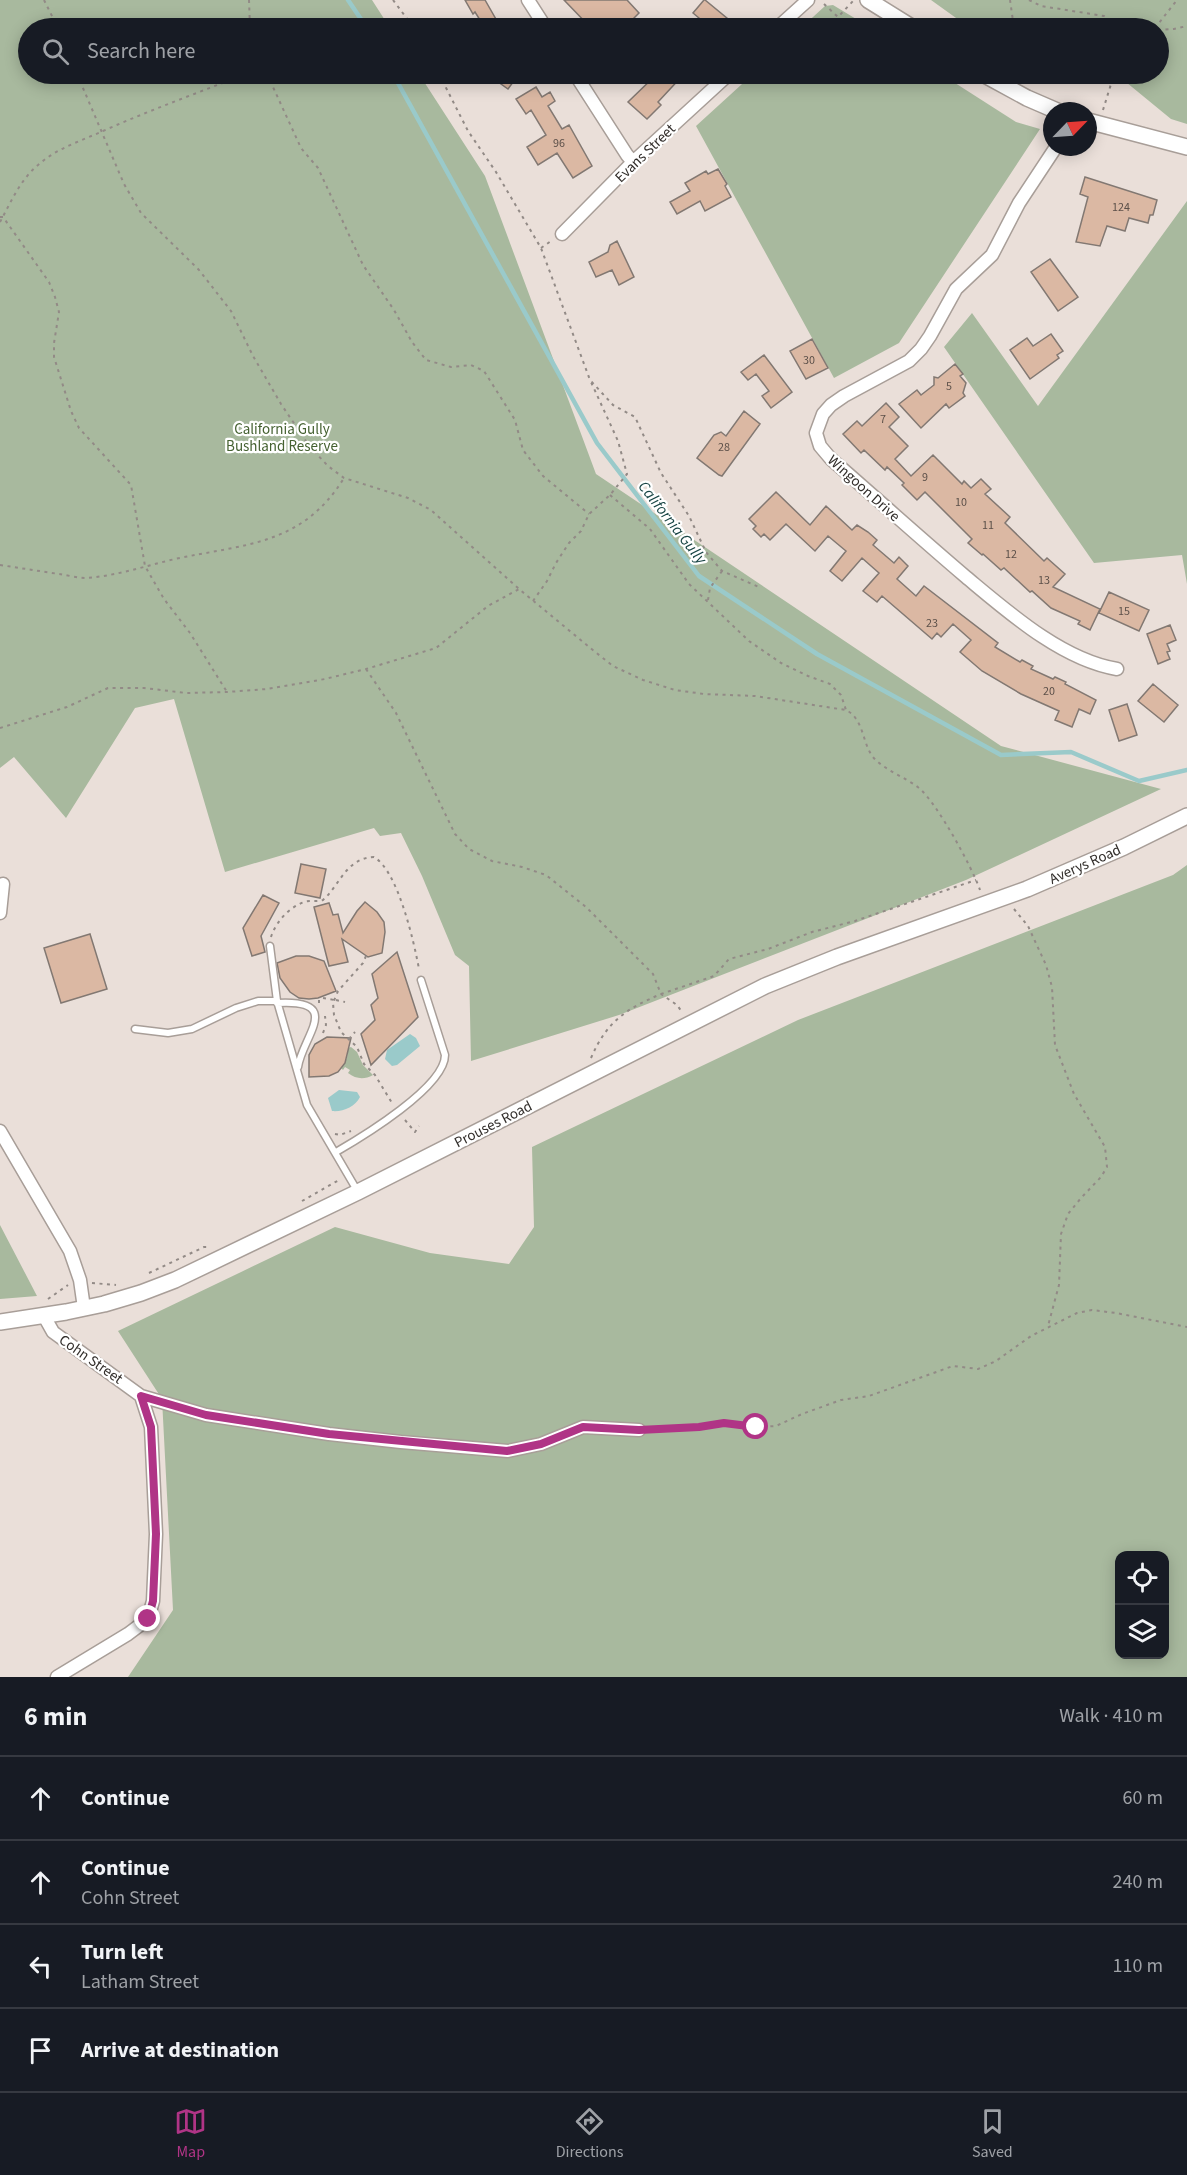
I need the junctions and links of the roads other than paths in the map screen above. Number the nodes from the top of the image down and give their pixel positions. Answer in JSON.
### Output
{"nodes":[{"id":1,"x":528,"y":0,"type":"edge"},
{"id":2,"x":808,"y":0,"type":"edge"},
{"id":3,"x":868,"y":0,"type":"edge"},
{"id":4,"x":540,"y":18,"type":"edge"},
{"id":5,"x":788,"y":18,"type":"edge"},
{"id":6,"x":897,"y":18,"type":"edge"},
{"id":7,"x":581,"y":84,"type":"edge"},
{"id":8,"x":718,"y":84,"type":"edge"},
{"id":9,"x":1001,"y":84,"type":"edge"},
{"id":10,"x":1043,"y":105,"type":"edge"},
{"id":11,"x":1097,"y":124,"type":"edge"},
{"id":12,"x":1187,"y":147,"type":"edge"},
{"id":13,"x":1050,"y":156,"type":"edge"},
{"id":14,"x":633,"y":162,"type":"junction"},
{"id":15,"x":562,"y":234,"type":"dead end"},
{"id":16,"x":1118,"y":669,"type":"dead end"},
{"id":17,"x":1187,"y":816,"type":"edge"},
{"id":18,"x":3,"y":884,"type":"dead end"},
{"id":19,"x":983,"y":906,"type":"joint"},
{"id":20,"x":0,"y":913,"type":"edge"},
{"id":21,"x":270,"y":945,"type":"road end"},
{"id":22,"x":421,"y":980,"type":"road end"},
{"id":23,"x":277,"y":1002,"type":"junction"},
{"id":24,"x":135,"y":1029,"type":"dead end"},
{"id":25,"x":298,"y":1074,"type":"junction"},
{"id":26,"x":0,"y":1131,"type":"edge"},
{"id":27,"x":336,"y":1152,"type":"junction"},
{"id":28,"x":358,"y":1192,"type":"junction"},
{"id":29,"x":43,"y":1308,"type":"junction"},
{"id":30,"x":84,"y":1308,"type":"junction"},
{"id":31,"x":0,"y":1322,"type":"edge"},
{"id":32,"x":141,"y":1396,"type":"junction"},
{"id":33,"x":639,"y":1430,"type":"road end"},
{"id":34,"x":57,"y":1677,"type":"edge"}],
"edges":[{"from":1,"to":4,"type":"street"},
{"from":2,"to":5,"type":"street"},
{"from":3,"to":6,"type":"street"},
{"from":7,"to":14,"type":"street"},
{"from":8,"to":14,"type":"street","name":"Evans Street"},
{"from":9,"to":10,"type":"street"},
{"from":11,"to":12,"type":"street"},
{"from":13,"to":16,"type":"street","name":"Wingoon Drive"},
{"from":14,"to":15,"type":"street","name":"Evans Street"},
{"from":17,"to":19,"type":"street","name":"Averys Road"},
{"from":18,"to":20,"type":"street"},
{"from":19,"to":28,"type":"street","name":"Prouses Road"},
{"from":21,"to":23,"type":"lane"},
{"from":22,"to":27,"type":"lane"},
{"from":23,"to":24,"type":"lane"},
{"from":23,"to":25,"type":"lane"},
{"from":23,"to":25,"type":"lane"},
{"from":25,"to":27,"type":"lane"},
{"from":26,"to":30,"type":"street"},
{"from":27,"to":28,"type":"lane"},
{"from":28,"to":30,"type":"street","name":"Prouses Road"},
{"from":29,"to":30,"type":"street","name":"Prouses Road"},
{"from":29,"to":31,"type":"street","name":"Prouses Road"},
{"from":29,"to":32,"type":"street","name":"Cohn Street"},
{"from":32,"to":33,"type":"street","name":"Cohn Street"},
{"from":32,"to":34,"type":"street"}]}
